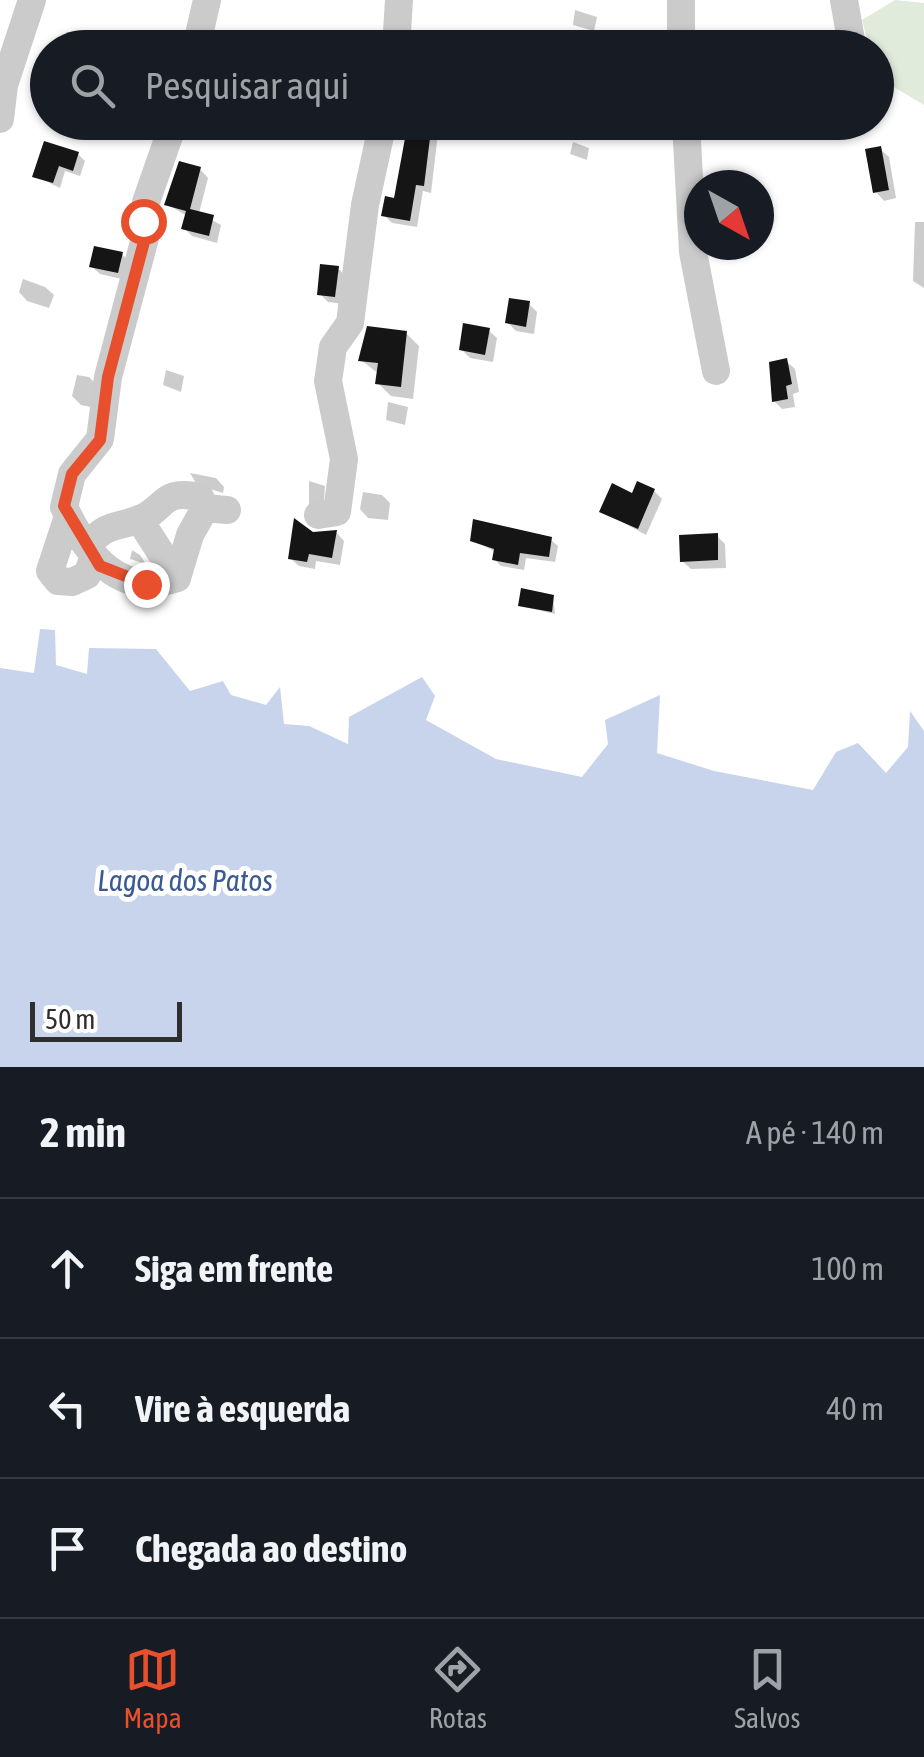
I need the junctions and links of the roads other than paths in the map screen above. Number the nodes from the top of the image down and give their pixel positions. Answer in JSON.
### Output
{"nodes":[{"id":1,"x":32,"y":0,"type":"edge"},
{"id":2,"x":207,"y":0,"type":"edge"},
{"id":3,"x":399,"y":0,"type":"edge"},
{"id":4,"x":681,"y":0,"type":"edge"},
{"id":5,"x":844,"y":0,"type":"edge"},
{"id":6,"x":200,"y":30,"type":"edge"},
{"id":7,"x":397,"y":30,"type":"edge"},
{"id":8,"x":681,"y":30,"type":"edge"},
{"id":9,"x":849,"y":30,"type":"edge"},
{"id":10,"x":0,"y":119,"type":"edge"},
{"id":11,"x":168,"y":140,"type":"edge"},
{"id":12,"x":379,"y":140,"type":"edge"},
{"id":13,"x":687,"y":140,"type":"edge"},
{"id":14,"x":716,"y":370,"type":"dead end"},
{"id":15,"x":318,"y":515,"type":"dead end"},
{"id":16,"x":68,"y":516,"type":"junction"},
{"id":17,"x":139,"y":519,"type":"junction"},
{"id":18,"x":91,"y":552,"type":"junction"},
{"id":19,"x":178,"y":578,"type":"junction"}],
"edges":[{"from":1,"to":10,"type":"lane"},
{"from":2,"to":6,"type":"lane"},
{"from":3,"to":7,"type":"lane"},
{"from":4,"to":8,"type":"lane"},
{"from":5,"to":9,"type":"lane"},
{"from":11,"to":16,"type":"lane"},
{"from":12,"to":15,"type":"lane"},
{"from":13,"to":14,"type":"lane"},
{"from":16,"to":18,"type":"lane"},
{"from":16,"to":18,"type":"lane"},
{"from":17,"to":18,"type":"lane"},
{"from":17,"to":19,"type":"lane"},
{"from":17,"to":19,"type":"lane"},
{"from":18,"to":19,"type":"lane"}]}
